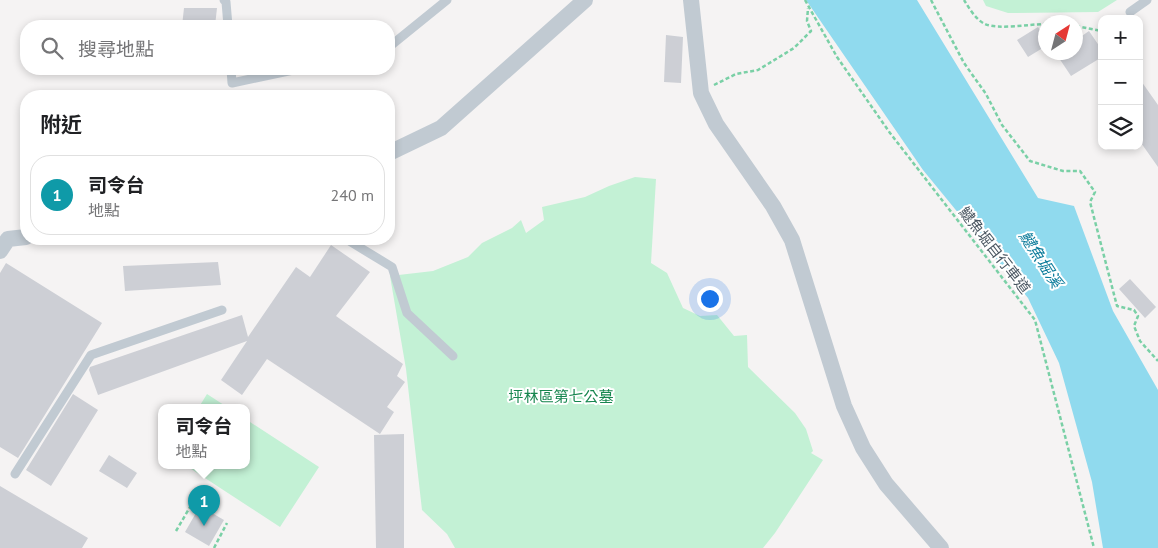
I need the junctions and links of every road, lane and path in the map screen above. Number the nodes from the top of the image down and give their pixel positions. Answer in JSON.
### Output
{"nodes":[{"id":1,"x":224,"y":0,"type":"edge"},
{"id":2,"x":447,"y":0,"type":"edge"},
{"id":3,"x":585,"y":0,"type":"edge"},
{"id":4,"x":691,"y":0,"type":"edge"},
{"id":5,"x":805,"y":0,"type":"edge"},
{"id":6,"x":931,"y":0,"type":"edge"},
{"id":7,"x":964,"y":0,"type":"edge"},
{"id":8,"x":1147,"y":0,"type":"edge"},
{"id":9,"x":808,"y":7,"type":"junction"},
{"id":10,"x":1130,"y":12,"type":"dead end"},
{"id":11,"x":228,"y":20,"type":"edge"},
{"id":12,"x":1038,"y":24,"type":"edge"},
{"id":13,"x":1083,"y":27,"type":"edge"},
{"id":14,"x":1098,"y":30,"type":"edge"},
{"id":15,"x":395,"y":43,"type":"edge"},
{"id":16,"x":231,"y":75,"type":"edge"},
{"id":17,"x":270,"y":75,"type":"edge"},
{"id":18,"x":701,"y":93,"type":"junction"},
{"id":19,"x":395,"y":150,"type":"edge"},
{"id":20,"x":20,"y":239,"type":"edge"},
{"id":21,"x":3,"y":243,"type":"edge"},
{"id":22,"x":356,"y":245,"type":"edge"},
{"id":23,"x":222,"y":310,"type":"dead end"},
{"id":24,"x":453,"y":356,"type":"dead end"},
{"id":25,"x":1158,"y":361,"type":"edge"},
{"id":26,"x":15,"y":474,"type":"dead end"},
{"id":27,"x":193,"y":502,"type":"dead end"},
{"id":28,"x":227,"y":524,"type":"dead end"},
{"id":29,"x":176,"y":531,"type":"dead end"},
{"id":30,"x":214,"y":548,"type":"edge"},
{"id":31,"x":941,"y":548,"type":"edge"},
{"id":32,"x":1094,"y":548,"type":"edge"}],
"edges":[{"from":1,"to":11,"type":"lane"},
{"from":2,"to":15,"type":"lane"},
{"from":3,"to":19,"type":"street"},
{"from":4,"to":18,"type":"street"},
{"from":5,"to":9,"type":"path","name":"𩻸魚堀自行車道"},
{"from":6,"to":25,"type":"path"},
{"from":7,"to":12,"type":"path"},
{"from":8,"to":10,"type":"lane"},
{"from":9,"to":18,"type":"path"},
{"from":9,"to":32,"type":"path","name":"𩻸魚堀自行車道"},
{"from":13,"to":14,"type":"path"},
{"from":16,"to":17,"type":"lane"},
{"from":18,"to":31,"type":"street"},
{"from":20,"to":21,"type":"street"},
{"from":22,"to":24,"type":"lane"},
{"from":23,"to":26,"type":"lane"},
{"from":27,"to":29,"type":"path"},
{"from":28,"to":30,"type":"path"}]}
